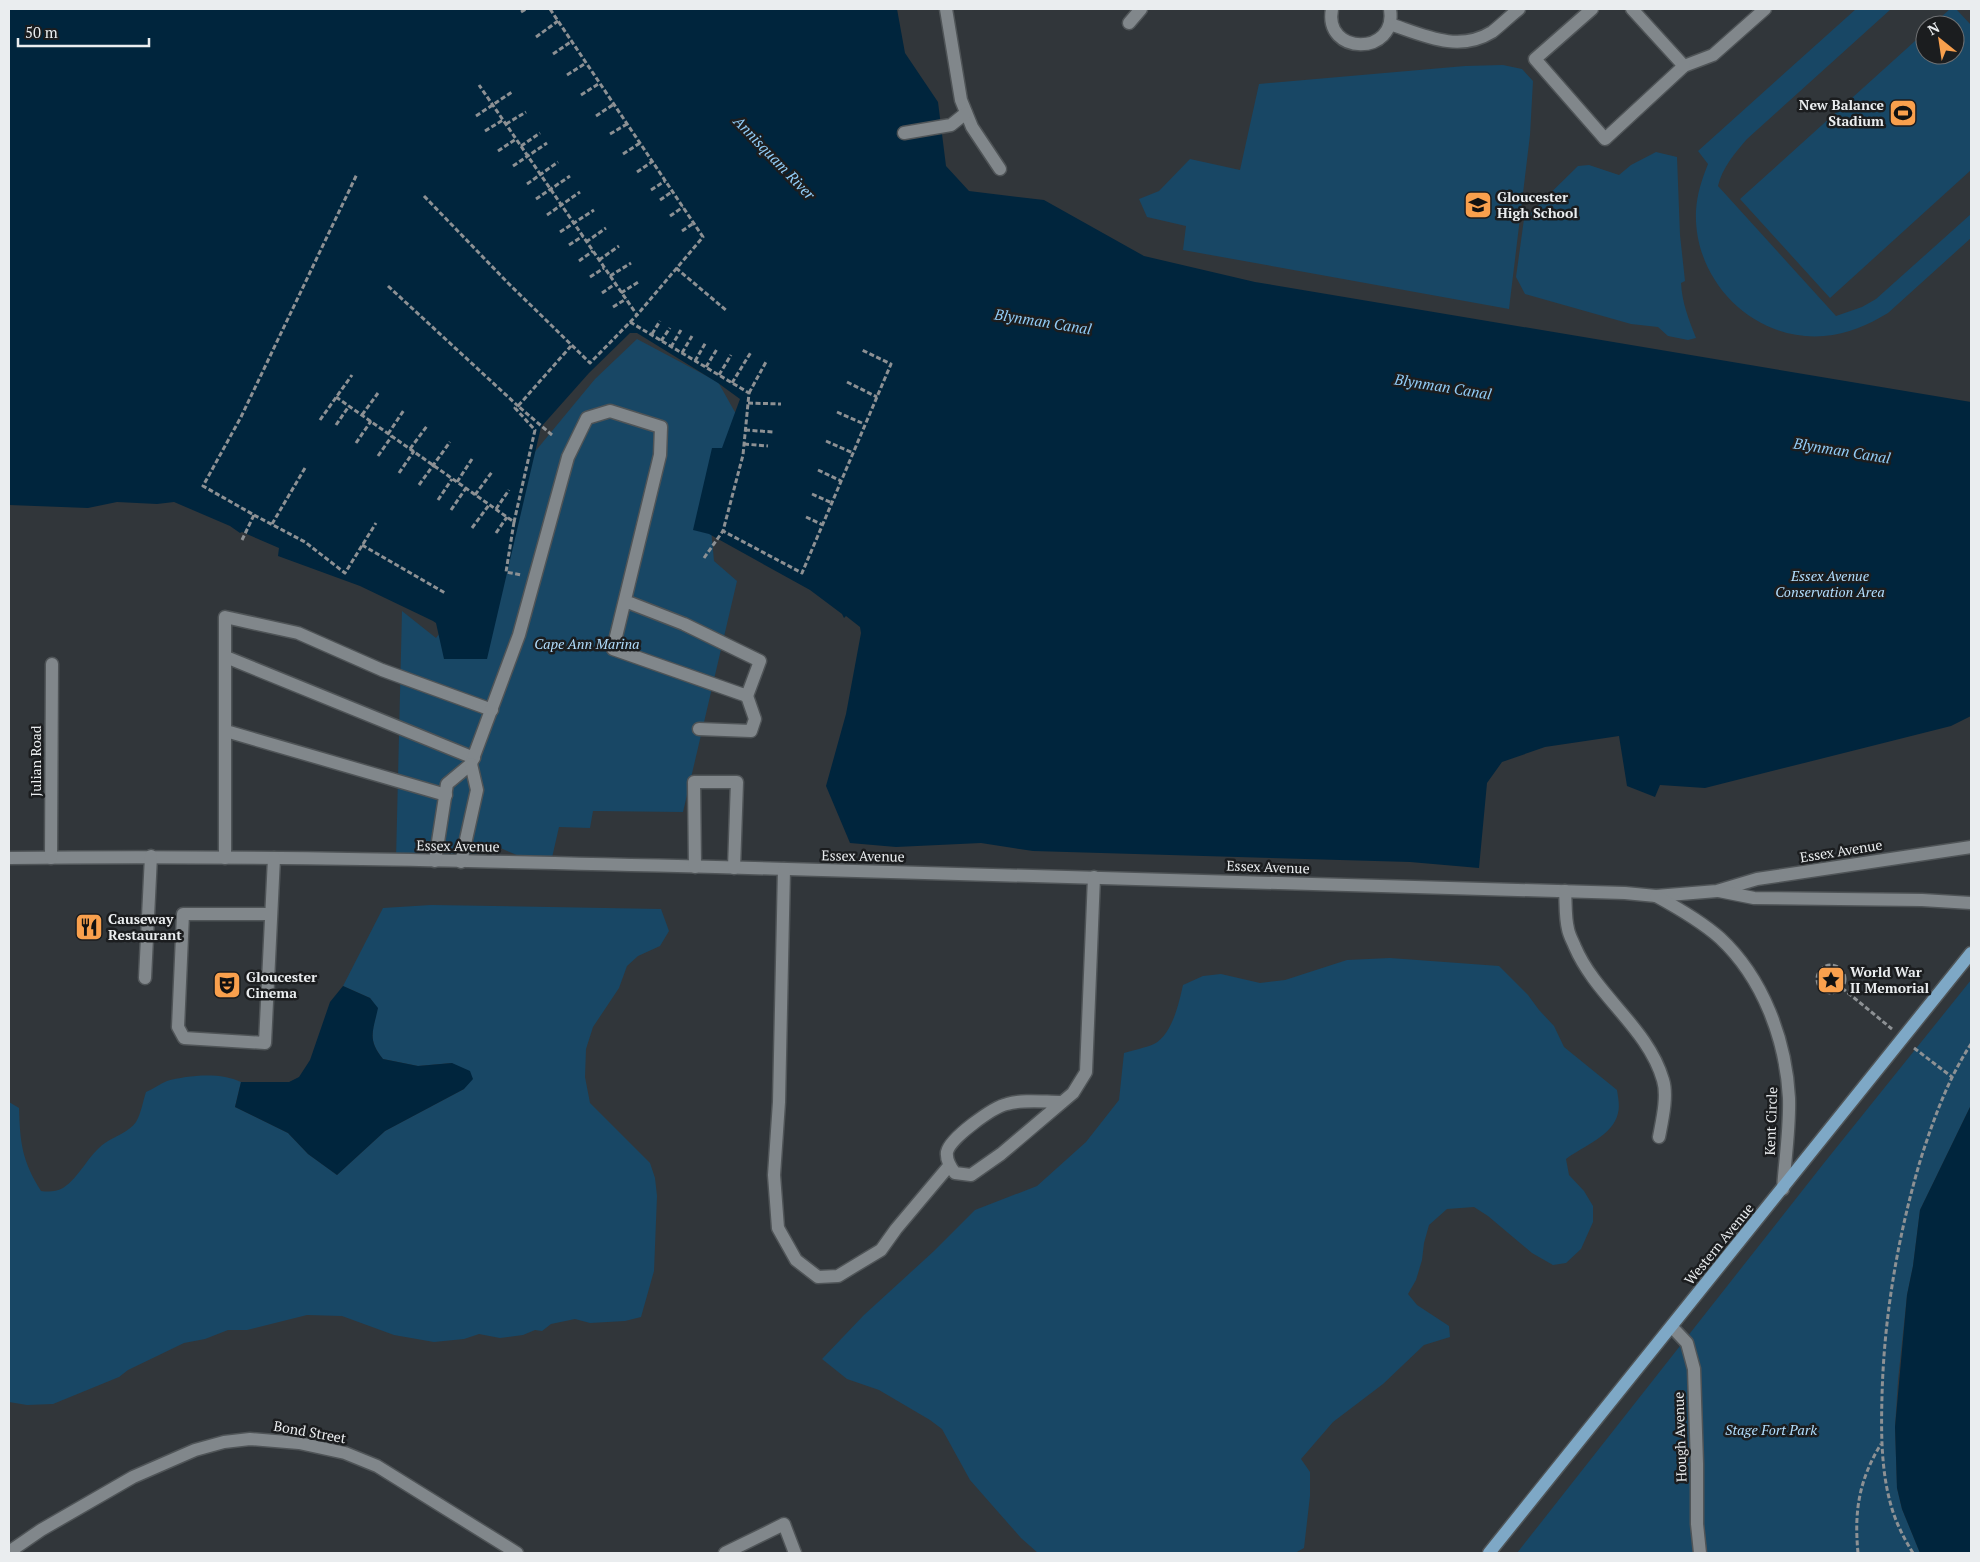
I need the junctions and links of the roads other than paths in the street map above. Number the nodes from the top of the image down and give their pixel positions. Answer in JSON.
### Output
{"nodes":[{"id":1,"x":946,"y":9,"type":"edge"},
{"id":2,"x":1140,"y":9,"type":"edge"},
{"id":3,"x":1332,"y":9,"type":"edge"},
{"id":4,"x":1390,"y":9,"type":"edge"},
{"id":5,"x":1519,"y":9,"type":"edge"},
{"id":6,"x":1592,"y":9,"type":"edge"},
{"id":7,"x":1632,"y":9,"type":"edge"},
{"id":8,"x":1765,"y":9,"type":"edge"},
{"id":9,"x":1129,"y":23,"type":"dead end"},
{"id":10,"x":1390,"y":24,"type":"junction"},
{"id":11,"x":1684,"y":66,"type":"junction"},
{"id":12,"x":966,"y":113,"type":"junction"},
{"id":13,"x":904,"y":134,"type":"dead end"},
{"id":14,"x":1000,"y":169,"type":"dead end"},
{"id":15,"x":625,"y":601,"type":"junction"},
{"id":16,"x":226,"y":657,"type":"junction"},
{"id":17,"x":52,"y":664,"type":"dead end"},
{"id":18,"x":747,"y":696,"type":"junction"},
{"id":19,"x":492,"y":710,"type":"junction"},
{"id":20,"x":699,"y":729,"type":"dead end"},
{"id":21,"x":226,"y":731,"type":"junction"},
{"id":22,"x":472,"y":761,"type":"junction"},
{"id":23,"x":446,"y":795,"type":"junction"},
{"id":24,"x":1971,"y":847,"type":"edge"},
{"id":25,"x":151,"y":856,"type":"junction"},
{"id":26,"x":9,"y":858,"type":"edge"},
{"id":27,"x":51,"y":858,"type":"junction"},
{"id":28,"x":225,"y":858,"type":"junction"},
{"id":29,"x":274,"y":858,"type":"junction"},
{"id":30,"x":435,"y":861,"type":"junction"},
{"id":31,"x":461,"y":862,"type":"junction"},
{"id":32,"x":695,"y":866,"type":"junction"},
{"id":33,"x":734,"y":868,"type":"junction"},
{"id":34,"x":784,"y":869,"type":"junction"},
{"id":35,"x":1094,"y":877,"type":"junction"},
{"id":36,"x":1717,"y":890,"type":"junction"},
{"id":37,"x":1565,"y":891,"type":"junction"},
{"id":38,"x":1656,"y":896,"type":"junction"},
{"id":39,"x":1971,"y":903,"type":"edge"},
{"id":40,"x":271,"y":914,"type":"junction"},
{"id":41,"x":1971,"y":953,"type":"edge"},
{"id":42,"x":145,"y":978,"type":"dead end"},
{"id":43,"x":1062,"y":1102,"type":"junction"},
{"id":44,"x":1659,"y":1137,"type":"dead end"},
{"id":45,"x":949,"y":1166,"type":"junction"},
{"id":46,"x":1783,"y":1189,"type":"junction"},
{"id":47,"x":1672,"y":1327,"type":"junction"},
{"id":48,"x":9,"y":1552,"type":"edge"},
{"id":49,"x":517,"y":1553,"type":"edge"},
{"id":50,"x":725,"y":1553,"type":"edge"},
{"id":51,"x":795,"y":1553,"type":"edge"},
{"id":52,"x":1489,"y":1553,"type":"edge"},
{"id":53,"x":1700,"y":1553,"type":"edge"}],
"edges":[{"from":1,"to":12,"type":"street"},
{"from":2,"to":9,"type":"street"},
{"from":3,"to":10,"type":"street"},
{"from":4,"to":10,"type":"street"},
{"from":5,"to":10,"type":"street"},
{"from":6,"to":11,"type":"street"},
{"from":7,"to":11,"type":"street"},
{"from":8,"to":11,"type":"street"},
{"from":12,"to":13,"type":"street"},
{"from":12,"to":14,"type":"street"},
{"from":15,"to":18,"type":"street"},
{"from":15,"to":18,"type":"street"},
{"from":15,"to":19,"type":"street"},
{"from":16,"to":19,"type":"street"},
{"from":16,"to":21,"type":"street"},
{"from":16,"to":22,"type":"street"},
{"from":17,"to":27,"type":"street","name":"Julian Road"},
{"from":18,"to":20,"type":"street"},
{"from":19,"to":22,"type":"street"},
{"from":21,"to":23,"type":"street"},
{"from":21,"to":28,"type":"street"},
{"from":22,"to":23,"type":"street"},
{"from":22,"to":31,"type":"street"},
{"from":23,"to":30,"type":"street"},
{"from":24,"to":36,"type":"street","name":"Essex Avenue"},
{"from":25,"to":27,"type":"street","name":"Essex Avenue"},
{"from":25,"to":28,"type":"street","name":"Essex Avenue"},
{"from":25,"to":42,"type":"street"},
{"from":26,"to":27,"type":"street","name":"Essex Avenue"},
{"from":28,"to":29,"type":"street","name":"Essex Avenue"},
{"from":29,"to":30,"type":"street","name":"Essex Avenue"},
{"from":29,"to":40,"type":"street"},
{"from":30,"to":31,"type":"street","name":"Essex Avenue"},
{"from":31,"to":32,"type":"street","name":"Essex Avenue"},
{"from":32,"to":33,"type":"street","name":"Essex Avenue"},
{"from":32,"to":33,"type":"street"},
{"from":33,"to":34,"type":"street","name":"Essex Avenue"},
{"from":34,"to":35,"type":"street","name":"Essex Avenue"},
{"from":34,"to":45,"type":"street"},
{"from":35,"to":37,"type":"street","name":"Essex Avenue"},
{"from":35,"to":43,"type":"street"},
{"from":36,"to":38,"type":"street","name":"Essex Avenue"},
{"from":36,"to":39,"type":"street","name":"Essex Avenue"},
{"from":37,"to":38,"type":"street","name":"Essex Avenue"},
{"from":37,"to":44,"type":"street"},
{"from":38,"to":46,"type":"street","name":"Kent Circle"},
{"from":40,"to":40,"type":"street"},
{"from":41,"to":46,"type":"main road","name":"Western Avenue"},
{"from":43,"to":45,"type":"street"},
{"from":43,"to":45,"type":"street"},
{"from":46,"to":47,"type":"main road","name":"Western Avenue"},
{"from":47,"to":52,"type":"main road","name":"Western Avenue"},
{"from":47,"to":53,"type":"street","name":"Hough Avenue"},
{"from":48,"to":49,"type":"street","name":"Bond Street"},
{"from":50,"to":51,"type":"street"}]}
